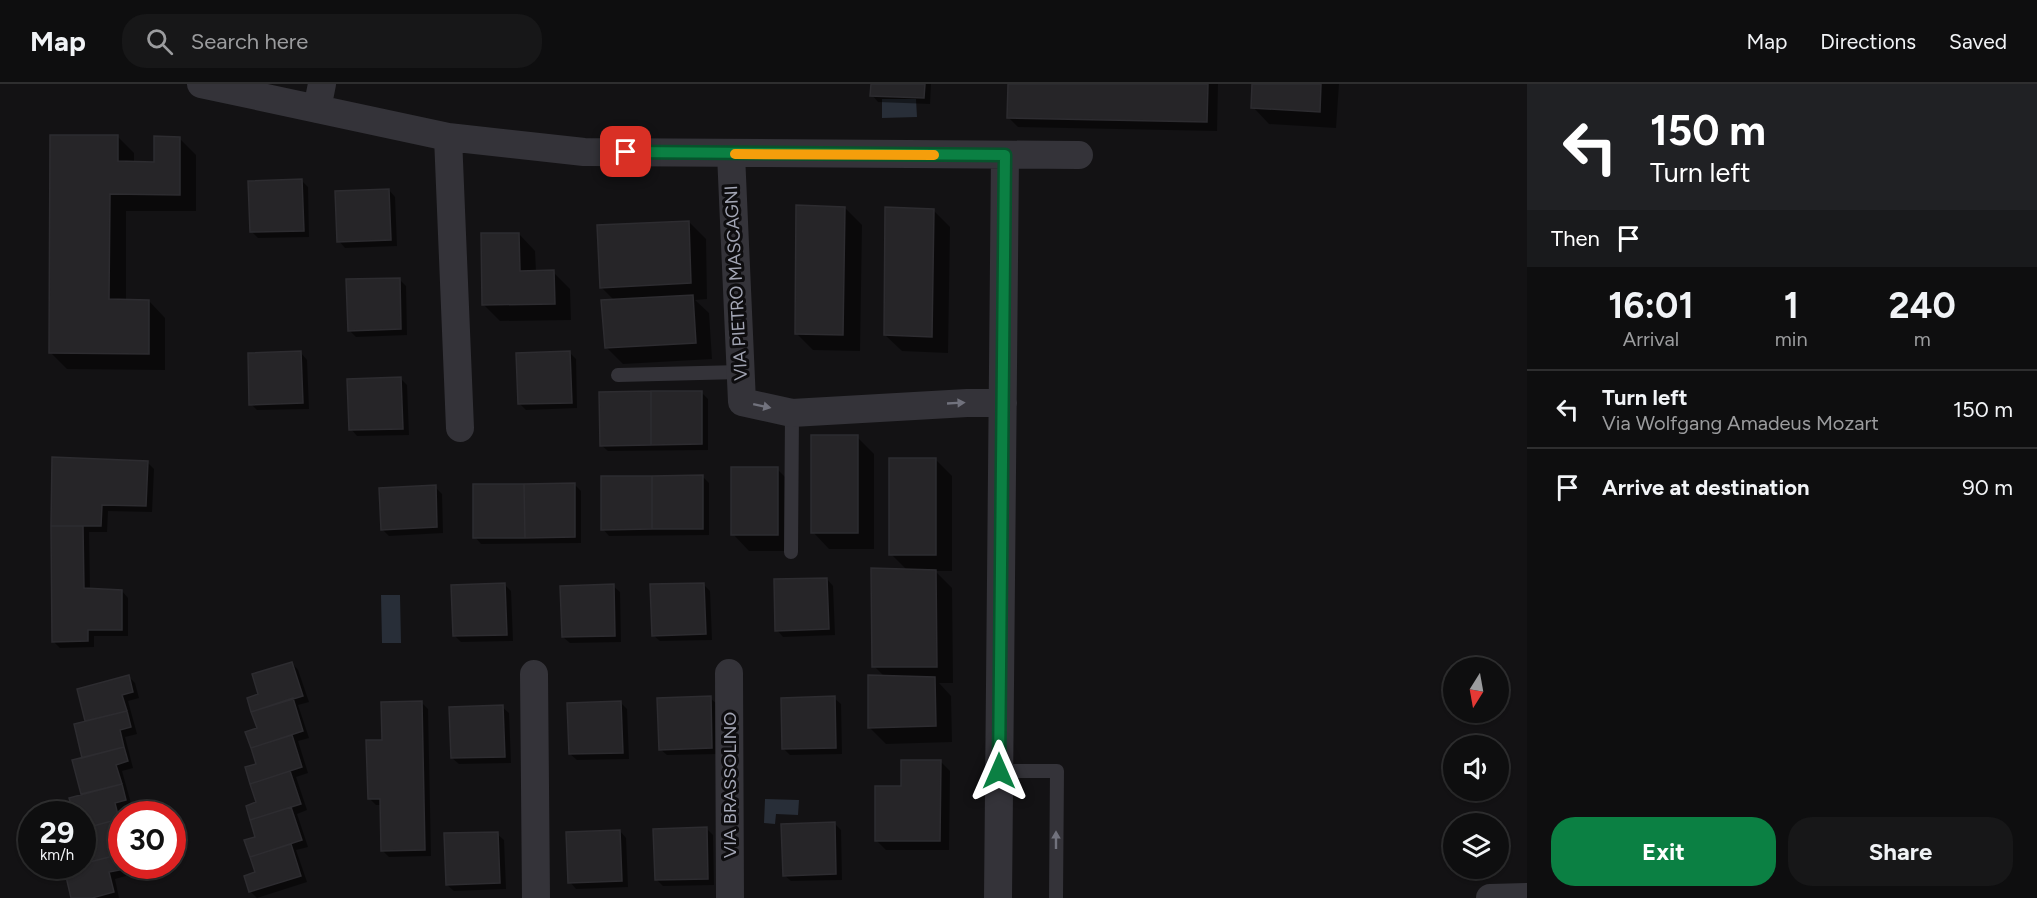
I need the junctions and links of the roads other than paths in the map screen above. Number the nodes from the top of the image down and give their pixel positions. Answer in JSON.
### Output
{"nodes":[{"id":1,"x":201,"y":84,"type":"edge"},
{"id":2,"x":320,"y":97,"type":"edge"},
{"id":3,"x":448,"y":137,"type":"junction"},
{"id":4,"x":731,"y":154,"type":"junction"},
{"id":5,"x":1005,"y":155,"type":"junction"},
{"id":6,"x":1079,"y":155,"type":"dead end"},
{"id":7,"x":741,"y":372,"type":"junction"},
{"id":8,"x":618,"y":375,"type":"dead end"},
{"id":9,"x":1003,"y":403,"type":"junction"},
{"id":10,"x":792,"y":412,"type":"junction"},
{"id":11,"x":460,"y":428,"type":"dead end"},
{"id":12,"x":791,"y":552,"type":"dead end"},
{"id":13,"x":729,"y":673,"type":"dead end"},
{"id":14,"x":534,"y":674,"type":"dead end"},
{"id":15,"x":999,"y":771,"type":"junction"},
{"id":16,"x":1527,"y":897,"type":"edge"},
{"id":17,"x":536,"y":898,"type":"edge"},
{"id":18,"x":730,"y":898,"type":"edge"},
{"id":19,"x":998,"y":898,"type":"edge"},
{"id":20,"x":1056,"y":898,"type":"edge"},
{"id":21,"x":1490,"y":898,"type":"edge"}],
"edges":[{"from":1,"to":2,"type":"street"},
{"from":2,"to":3,"type":"street"},
{"from":3,"to":4,"type":"street"},
{"from":3,"to":11,"type":"street"},
{"from":4,"to":5,"type":"street"},
{"from":4,"to":7,"type":"street","name":"VIA PIETRO MASCAGNI"},
{"from":5,"to":6,"type":"street"},
{"from":5,"to":9,"type":"street"},
{"from":7,"to":8,"type":"lane"},
{"from":7,"to":10,"type":"street","name":"VIA PIETRO MASCAGNI","one_way":true},
{"from":10,"to":9,"type":"street","name":"VIA PIETRO MASCAGNI","one_way":true},
{"from":9,"to":15,"type":"street"},
{"from":10,"to":12,"type":"lane"},
{"from":13,"to":18,"type":"street","name":"VIA BRASSOLINO"},
{"from":14,"to":17,"type":"street"},
{"from":15,"to":19,"type":"street"},
{"from":20,"to":15,"type":"lane","one_way":true},
{"from":16,"to":21,"type":"street"}]}
